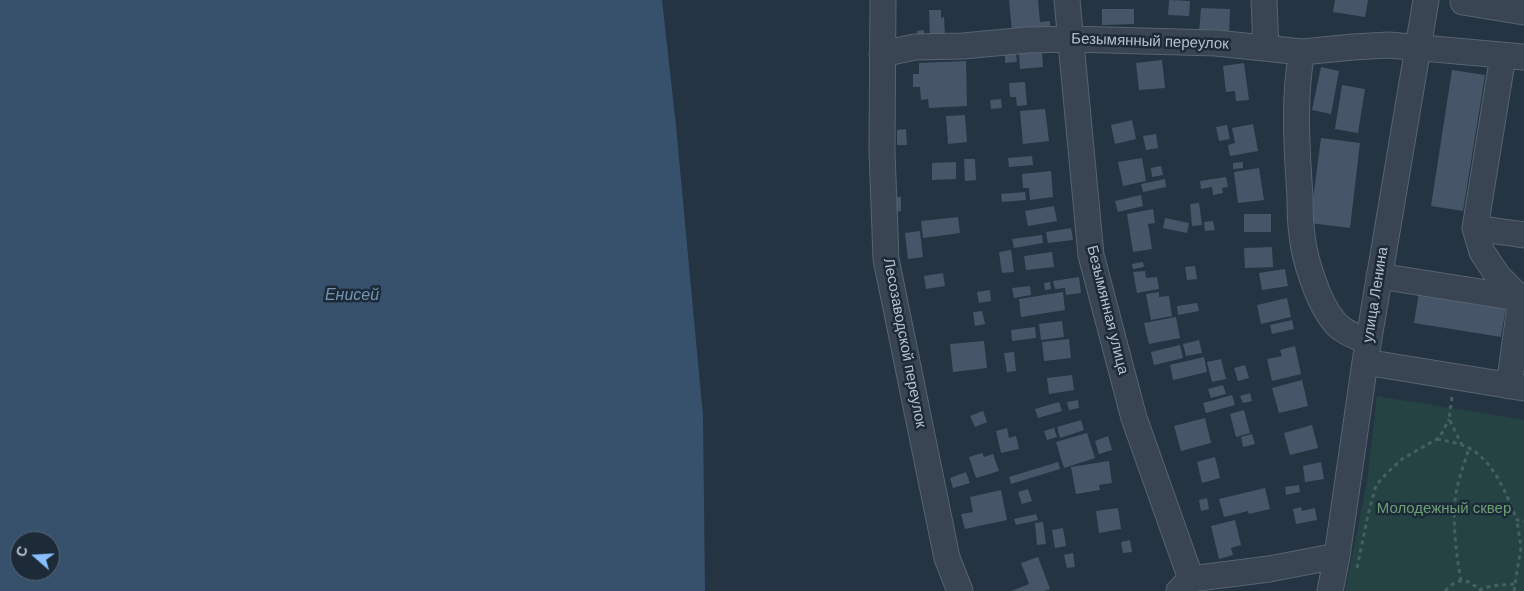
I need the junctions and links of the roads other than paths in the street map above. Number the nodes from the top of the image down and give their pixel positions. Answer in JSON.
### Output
{"nodes":[{"id":1,"x":883,"y":0,"type":"edge"},
{"id":2,"x":1067,"y":0,"type":"edge"},
{"id":3,"x":1264,"y":0,"type":"edge"},
{"id":4,"x":1426,"y":0,"type":"edge"},
{"id":5,"x":1463,"y":2,"type":"dead end"},
{"id":6,"x":1524,"y":12,"type":"edge"},
{"id":7,"x":1071,"y":39,"type":"junction"},
{"id":8,"x":1266,"y":48,"type":"junction"},
{"id":9,"x":1418,"y":48,"type":"junction"},
{"id":10,"x":1302,"y":52,"type":"junction"},
{"id":11,"x":882,"y":54,"type":"junction"},
{"id":12,"x":1513,"y":56,"type":"edge"},
{"id":13,"x":1475,"y":228,"type":"junction"},
{"id":14,"x":1524,"y":235,"type":"edge"},
{"id":15,"x":1379,"y":276,"type":"junction"},
{"id":16,"x":1522,"y":299,"type":"edge"},
{"id":17,"x":1366,"y":352,"type":"junction"},
{"id":18,"x":1516,"y":387,"type":"edge"},
{"id":19,"x":1337,"y":556,"type":"junction"},
{"id":20,"x":1185,"y":585,"type":"edge"},
{"id":21,"x":960,"y":591,"type":"edge"},
{"id":22,"x":1330,"y":591,"type":"edge"}],
"edges":[{"from":1,"to":11,"type":"street","name":"Лесозаводской переулок"},
{"from":2,"to":7,"type":"street","name":"Безымянная улица"},
{"from":3,"to":8,"type":"street"},
{"from":4,"to":9,"type":"street","name":"улица Ленина"},
{"from":5,"to":6,"type":"street"},
{"from":7,"to":8,"type":"street","name":"Безымянный переулок"},
{"from":7,"to":11,"type":"street","name":"Безымянный переулок"},
{"from":7,"to":20,"type":"street","name":"Безымянная улица"},
{"from":8,"to":10,"type":"street","name":"Безымянный переулок"},
{"from":9,"to":10,"type":"street","name":"Безымянный переулок"},
{"from":9,"to":12,"type":"street","name":"Безымянный переулок"},
{"from":9,"to":15,"type":"street","name":"улица Ленина"},
{"from":10,"to":17,"type":"street"},
{"from":11,"to":21,"type":"street","name":"Лесозаводской переулок"},
{"from":12,"to":13,"type":"street"},
{"from":13,"to":14,"type":"street"},
{"from":13,"to":16,"type":"street"},
{"from":15,"to":16,"type":"street"},
{"from":15,"to":17,"type":"street","name":"улица Ленина"},
{"from":16,"to":18,"type":"street"},
{"from":17,"to":18,"type":"street"},
{"from":17,"to":19,"type":"street","name":"улица Ленина"},
{"from":19,"to":20,"type":"street"},
{"from":19,"to":22,"type":"street","name":"улица Ленина"}]}
